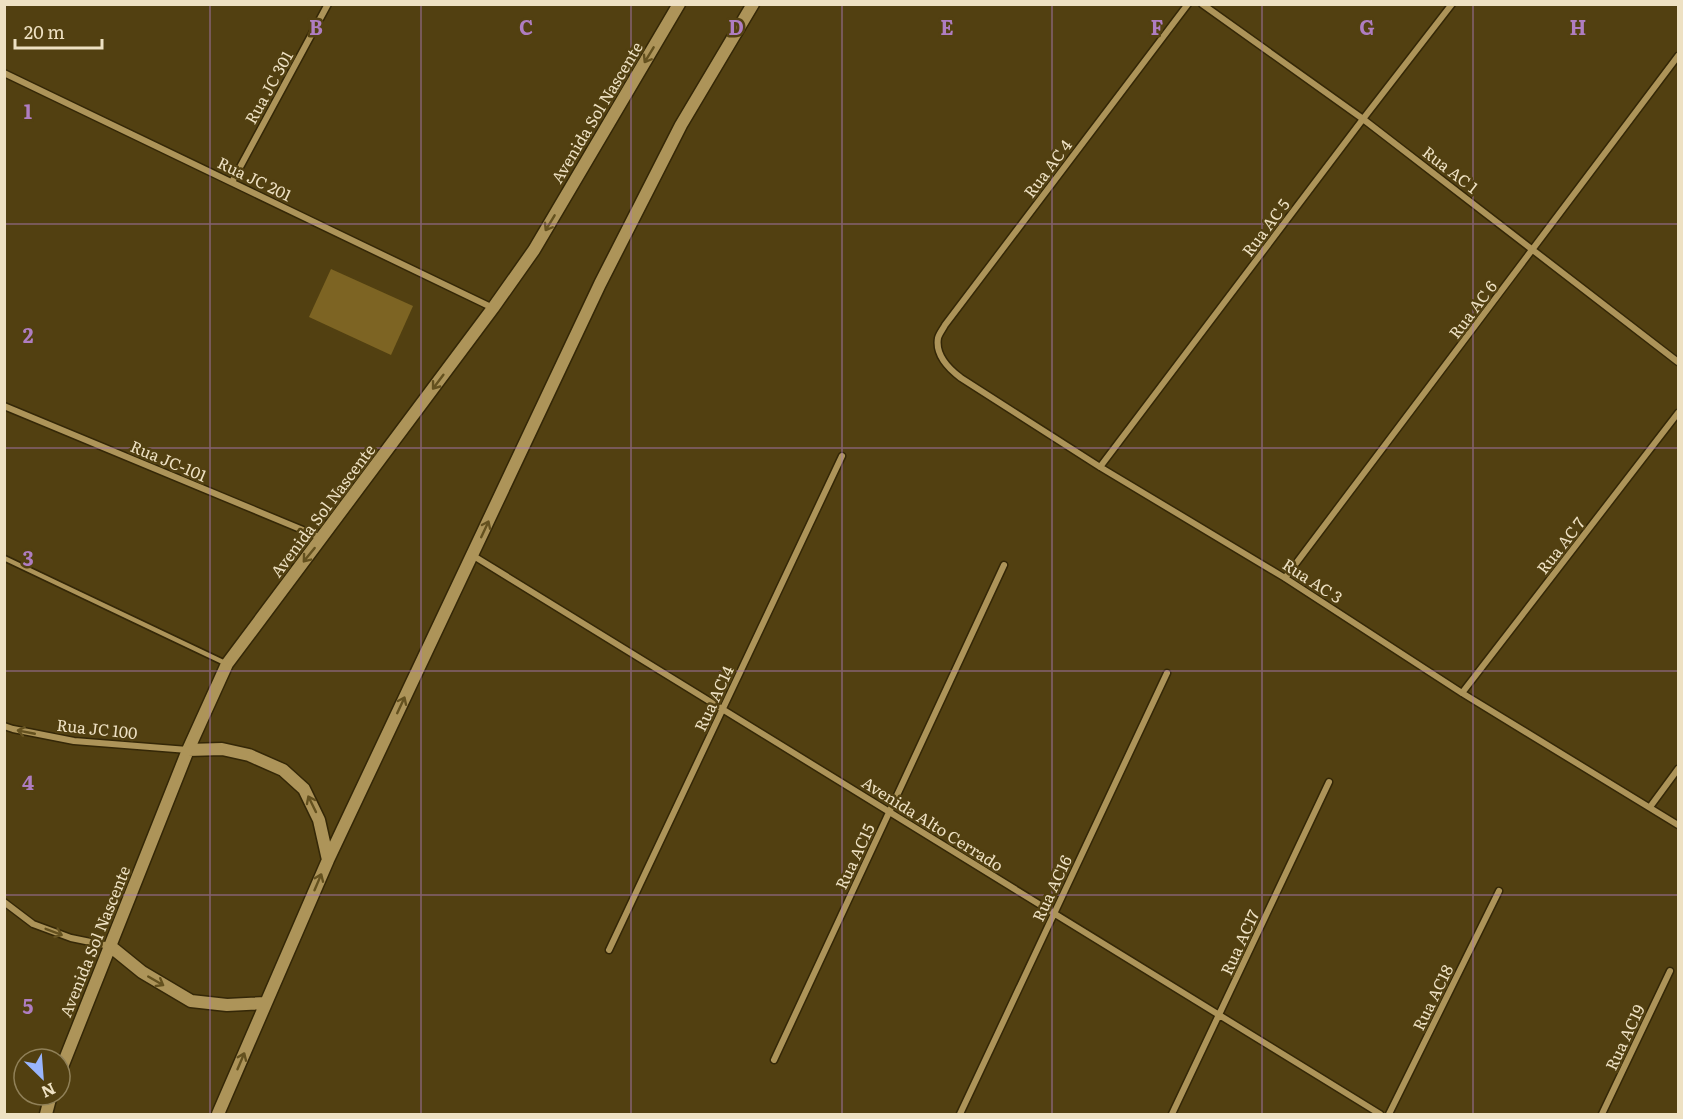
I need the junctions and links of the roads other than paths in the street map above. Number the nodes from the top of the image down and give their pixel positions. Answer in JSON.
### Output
{"nodes":[{"id":1,"x":328,"y":4,"type":"edge"},
{"id":2,"x":679,"y":4,"type":"edge"},
{"id":3,"x":753,"y":4,"type":"edge"},
{"id":4,"x":1188,"y":4,"type":"edge"},
{"id":5,"x":1202,"y":4,"type":"edge"},
{"id":6,"x":1452,"y":4,"type":"edge"},
{"id":7,"x":1678,"y":56,"type":"edge"},
{"id":8,"x":4,"y":73,"type":"edge"},
{"id":9,"x":1363,"y":119,"type":"junction"},
{"id":10,"x":232,"y":182,"type":"junction"},
{"id":11,"x":1534,"y":250,"type":"junction"},
{"id":12,"x":493,"y":308,"type":"junction"},
{"id":13,"x":939,"y":352,"type":"joint"},
{"id":14,"x":1678,"y":362,"type":"edge"},
{"id":15,"x":4,"y":406,"type":"edge"},
{"id":16,"x":1678,"y":413,"type":"edge"},
{"id":17,"x":842,"y":456,"type":"dead end"},
{"id":18,"x":1100,"y":467,"type":"junction"},
{"id":19,"x":322,"y":539,"type":"junction"},
{"id":20,"x":472,"y":555,"type":"junction"},
{"id":21,"x":4,"y":558,"type":"edge"},
{"id":22,"x":1004,"y":565,"type":"dead end"},
{"id":23,"x":1285,"y":578,"type":"junction"},
{"id":24,"x":227,"y":664,"type":"junction"},
{"id":25,"x":1167,"y":673,"type":"dead end"},
{"id":26,"x":1462,"y":693,"type":"junction"},
{"id":27,"x":723,"y":709,"type":"junction"},
{"id":28,"x":4,"y":726,"type":"edge"},
{"id":29,"x":188,"y":750,"type":"junction"},
{"id":30,"x":1678,"y":769,"type":"edge"},
{"id":31,"x":1329,"y":782,"type":"dead end"},
{"id":32,"x":1650,"y":807,"type":"junction"},
{"id":33,"x":889,"y":812,"type":"junction"},
{"id":34,"x":1678,"y":825,"type":"edge"},
{"id":35,"x":328,"y":860,"type":"junction"},
{"id":36,"x":1499,"y":891,"type":"dead end"},
{"id":37,"x":4,"y":902,"type":"edge"},
{"id":38,"x":1054,"y":914,"type":"junction"},
{"id":39,"x":110,"y":946,"type":"junction"},
{"id":40,"x":609,"y":950,"type":"dead end"},
{"id":41,"x":1670,"y":970,"type":"dead end"},
{"id":42,"x":266,"y":1003,"type":"junction"},
{"id":43,"x":1219,"y":1015,"type":"junction"},
{"id":44,"x":70,"y":1047,"type":"edge"},
{"id":45,"x":774,"y":1060,"type":"dead end"},
{"id":46,"x":218,"y":1114,"type":"edge"},
{"id":47,"x":960,"y":1114,"type":"edge"},
{"id":48,"x":1172,"y":1114,"type":"edge"},
{"id":49,"x":1380,"y":1114,"type":"edge"},
{"id":50,"x":1389,"y":1114,"type":"edge"},
{"id":51,"x":1602,"y":1114,"type":"edge"}],
"edges":[{"from":1,"to":10,"type":"street","name":"Rua JC 301"},
{"from":2,"to":12,"type":"street","name":"Avenida Sol Nascente","one_way":true},
{"from":20,"to":3,"type":"street","one_way":true},
{"from":4,"to":13,"type":"street","name":"Rua AC 4"},
{"from":5,"to":9,"type":"street","name":"Rua AC 1"},
{"from":6,"to":9,"type":"street","name":"Rua AC 5"},
{"from":7,"to":11,"type":"street","name":"Rua AC 6"},
{"from":8,"to":10,"type":"street","name":"Rua JC 201"},
{"from":9,"to":11,"type":"street","name":"Rua AC 1"},
{"from":9,"to":18,"type":"street","name":"Rua AC 5"},
{"from":10,"to":12,"type":"street","name":"Rua JC 201"},
{"from":11,"to":14,"type":"street","name":"Rua AC 1"},
{"from":11,"to":23,"type":"street","name":"Rua AC 6"},
{"from":12,"to":19,"type":"street","name":"Avenida Sol Nascente","one_way":true},
{"from":13,"to":18,"type":"street","name":"Rua AC 3"},
{"from":15,"to":19,"type":"street","name":"Rua JC-101"},
{"from":16,"to":26,"type":"street","name":"Rua AC 7"},
{"from":17,"to":27,"type":"street","name":"Rua AC14"},
{"from":18,"to":23,"type":"street","name":"Rua AC 3"},
{"from":19,"to":24,"type":"street","name":"Avenida Sol Nascente","one_way":true},
{"from":20,"to":27,"type":"street","name":"Avenida Alto Cerrado"},
{"from":35,"to":20,"type":"street","one_way":true},
{"from":21,"to":24,"type":"lane"},
{"from":22,"to":33,"type":"street","name":"Rua AC15"},
{"from":23,"to":26,"type":"street","name":"Rua AC 3"},
{"from":24,"to":29,"type":"street","name":"Avenida Sol Nascente"},
{"from":25,"to":38,"type":"street","name":"Rua AC16"},
{"from":26,"to":32,"type":"street","name":"Rua AC 3"},
{"from":27,"to":33,"type":"street","name":"Avenida Alto Cerrado"},
{"from":27,"to":40,"type":"street","name":"Rua AC14"},
{"from":29,"to":28,"type":"street","name":"Rua JC 100","one_way":true},
{"from":35,"to":29,"type":"street","one_way":true},
{"from":29,"to":39,"type":"street","name":"Avenida Sol Nascente"},
{"from":30,"to":32,"type":"street"},
{"from":31,"to":43,"type":"street","name":"Rua AC17"},
{"from":32,"to":34,"type":"street","name":"Rua AC 3"},
{"from":33,"to":38,"type":"street","name":"Avenida Alto Cerrado"},
{"from":33,"to":45,"type":"street","name":"Rua AC15"},
{"from":42,"to":35,"type":"street","one_way":true},
{"from":36,"to":50,"type":"street","name":"Rua AC18"},
{"from":37,"to":39,"type":"street","one_way":true},
{"from":38,"to":43,"type":"street","name":"Avenida Alto Cerrado"},
{"from":38,"to":47,"type":"street","name":"Rua AC16"},
{"from":39,"to":42,"type":"street","one_way":true},
{"from":39,"to":44,"type":"street","name":"Avenida Sol Nascente"},
{"from":41,"to":51,"type":"street","name":"Rua AC19"},
{"from":46,"to":42,"type":"street","one_way":true},
{"from":43,"to":48,"type":"street","name":"Rua AC17"},
{"from":43,"to":49,"type":"street","name":"Avenida Alto Cerrado"}]}
